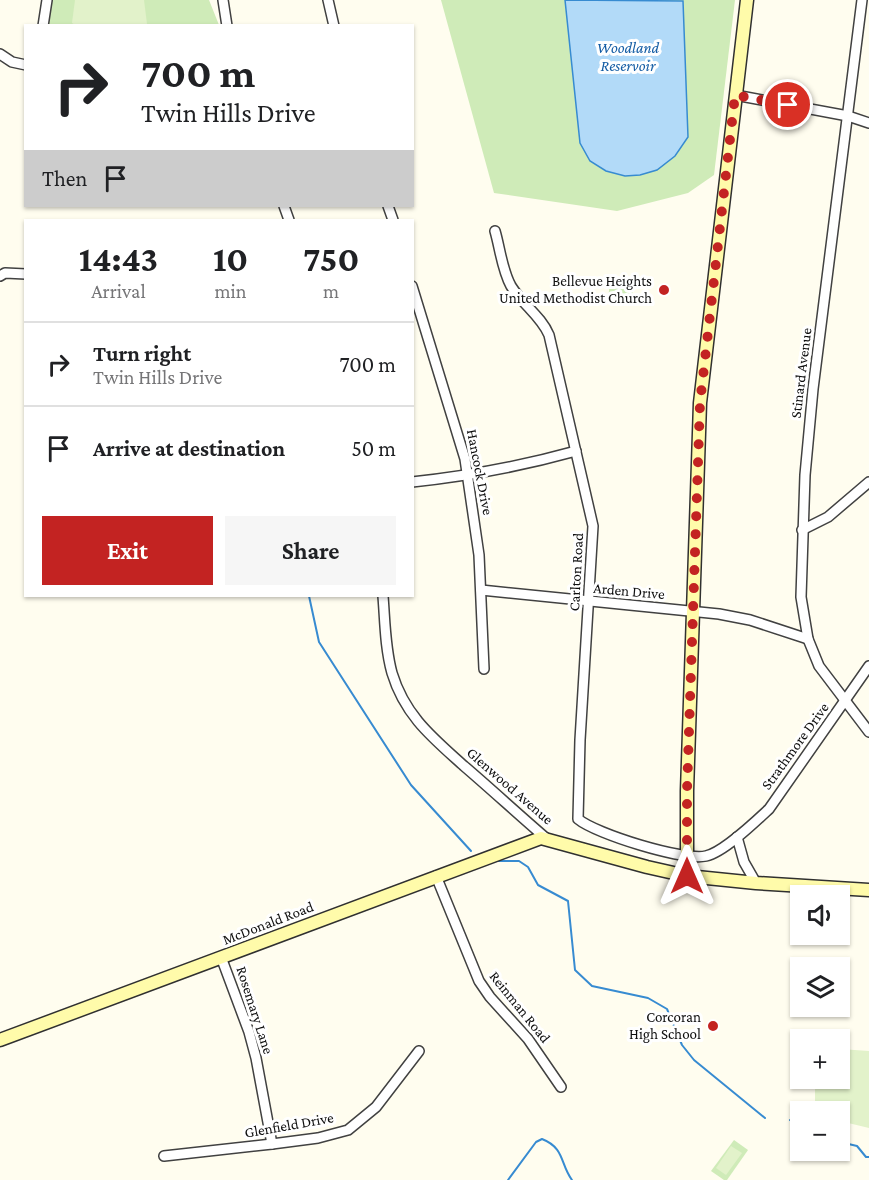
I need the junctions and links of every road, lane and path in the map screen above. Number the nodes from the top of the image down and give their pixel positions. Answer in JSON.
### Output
{"nodes":[{"id":1,"x":46,"y":0,"type":"edge"},
{"id":2,"x":223,"y":0,"type":"edge"},
{"id":3,"x":328,"y":0,"type":"edge"},
{"id":4,"x":747,"y":0,"type":"edge"},
{"id":5,"x":862,"y":0,"type":"edge"},
{"id":6,"x":43,"y":24,"type":"edge"},
{"id":7,"x":227,"y":24,"type":"edge"},
{"id":8,"x":334,"y":24,"type":"edge"},
{"id":9,"x":0,"y":54,"type":"edge"},
{"id":10,"x":24,"y":65,"type":"edge"},
{"id":11,"x":735,"y":95,"type":"junction"},
{"id":12,"x":848,"y":116,"type":"junction"},
{"id":13,"x":869,"y":123,"type":"edge"},
{"id":14,"x":495,"y":231,"type":"dead end"},
{"id":15,"x":24,"y":274,"type":"edge"},
{"id":16,"x":0,"y":276,"type":"edge"},
{"id":17,"x":414,"y":292,"type":"edge"},
{"id":18,"x":576,"y":451,"type":"junction"},
{"id":19,"x":468,"y":475,"type":"junction"},
{"id":20,"x":414,"y":482,"type":"edge"},
{"id":21,"x":869,"y":482,"type":"edge"},
{"id":22,"x":802,"y":530,"type":"junction"},
{"id":23,"x":481,"y":590,"type":"junction"},
{"id":24,"x":383,"y":597,"type":"edge"},
{"id":25,"x":590,"y":602,"type":"junction"},
{"id":26,"x":693,"y":612,"type":"junction"},
{"id":27,"x":808,"y":639,"type":"junction"},
{"id":28,"x":869,"y":666,"type":"edge"},
{"id":29,"x":484,"y":669,"type":"dead end"},
{"id":30,"x":845,"y":702,"type":"junction"},
{"id":31,"x":869,"y":732,"type":"edge"},
{"id":32,"x":737,"y":837,"type":"junction"},
{"id":33,"x":547,"y":838,"type":"junction"},
{"id":34,"x":687,"y":856,"type":"junction"},
{"id":35,"x":436,"y":876,"type":"junction"},
{"id":36,"x":687,"y":876,"type":"junction"},
{"id":37,"x":756,"y":883,"type":"junction"},
{"id":38,"x":869,"y":890,"type":"edge"},
{"id":39,"x":221,"y":957,"type":"junction"},
{"id":40,"x":0,"y":1040,"type":"edge"},
{"id":41,"x":419,"y":1051,"type":"dead end"},
{"id":42,"x":561,"y":1087,"type":"dead end"},
{"id":43,"x":272,"y":1144,"type":"junction"},
{"id":44,"x":164,"y":1156,"type":"dead end"}],
"edges":[{"from":1,"to":6,"type":"street"},
{"from":2,"to":7,"type":"street"},
{"from":3,"to":8,"type":"street"},
{"from":4,"to":11,"type":"main road"},
{"from":5,"to":12,"type":"street","name":"Stinard Avenue"},
{"from":9,"to":10,"type":"street"},
{"from":11,"to":12,"type":"street"},
{"from":11,"to":26,"type":"main road"},
{"from":12,"to":13,"type":"street"},
{"from":12,"to":22,"type":"street","name":"Stinard Avenue"},
{"from":14,"to":18,"type":"street","name":"Carlton Road"},
{"from":15,"to":16,"type":"street"},
{"from":17,"to":19,"type":"street","name":"Hancock Drive"},
{"from":18,"to":19,"type":"street"},
{"from":18,"to":25,"type":"street","name":"Carlton Road"},
{"from":19,"to":20,"type":"street"},
{"from":19,"to":23,"type":"street","name":"Hancock Drive"},
{"from":21,"to":22,"type":"street"},
{"from":22,"to":27,"type":"street","name":"Stinard Avenue"},
{"from":23,"to":25,"type":"street","name":"Arden Drive"},
{"from":23,"to":29,"type":"street","name":"Hancock Drive"},
{"from":24,"to":33,"type":"street","name":"Glenwood Avenue"},
{"from":25,"to":26,"type":"street","name":"Arden Drive"},
{"from":25,"to":34,"type":"street","name":"Carlton Road"},
{"from":26,"to":27,"type":"street","name":"Arden Drive"},
{"from":26,"to":34,"type":"main road"},
{"from":27,"to":30,"type":"street","name":"Stinard Avenue"},
{"from":28,"to":30,"type":"street","name":"Strathmore Drive"},
{"from":30,"to":31,"type":"street","name":"Stinard Avenue"},
{"from":30,"to":32,"type":"street","name":"Strathmore Drive"},
{"from":32,"to":34,"type":"street","name":"Strathmore Drive"},
{"from":32,"to":37,"type":"street"},
{"from":33,"to":35,"type":"main road","name":"McDonald Road"},
{"from":33,"to":36,"type":"main road","name":"Glenwood Avenue"},
{"from":34,"to":36,"type":"main road"},
{"from":35,"to":39,"type":"main road","name":"McDonald Road"},
{"from":35,"to":42,"type":"street","name":"Reinman Road"},
{"from":36,"to":37,"type":"main road","name":"Glenwood Avenue"},
{"from":37,"to":38,"type":"main road","name":"Glenwood Avenue"},
{"from":39,"to":40,"type":"main road","name":"McDonald Road"},
{"from":39,"to":43,"type":"street","name":"Rosemary Lane"},
{"from":41,"to":43,"type":"street","name":"Glenfield Drive"},
{"from":43,"to":44,"type":"street","name":"Glenfield Drive"}]}
